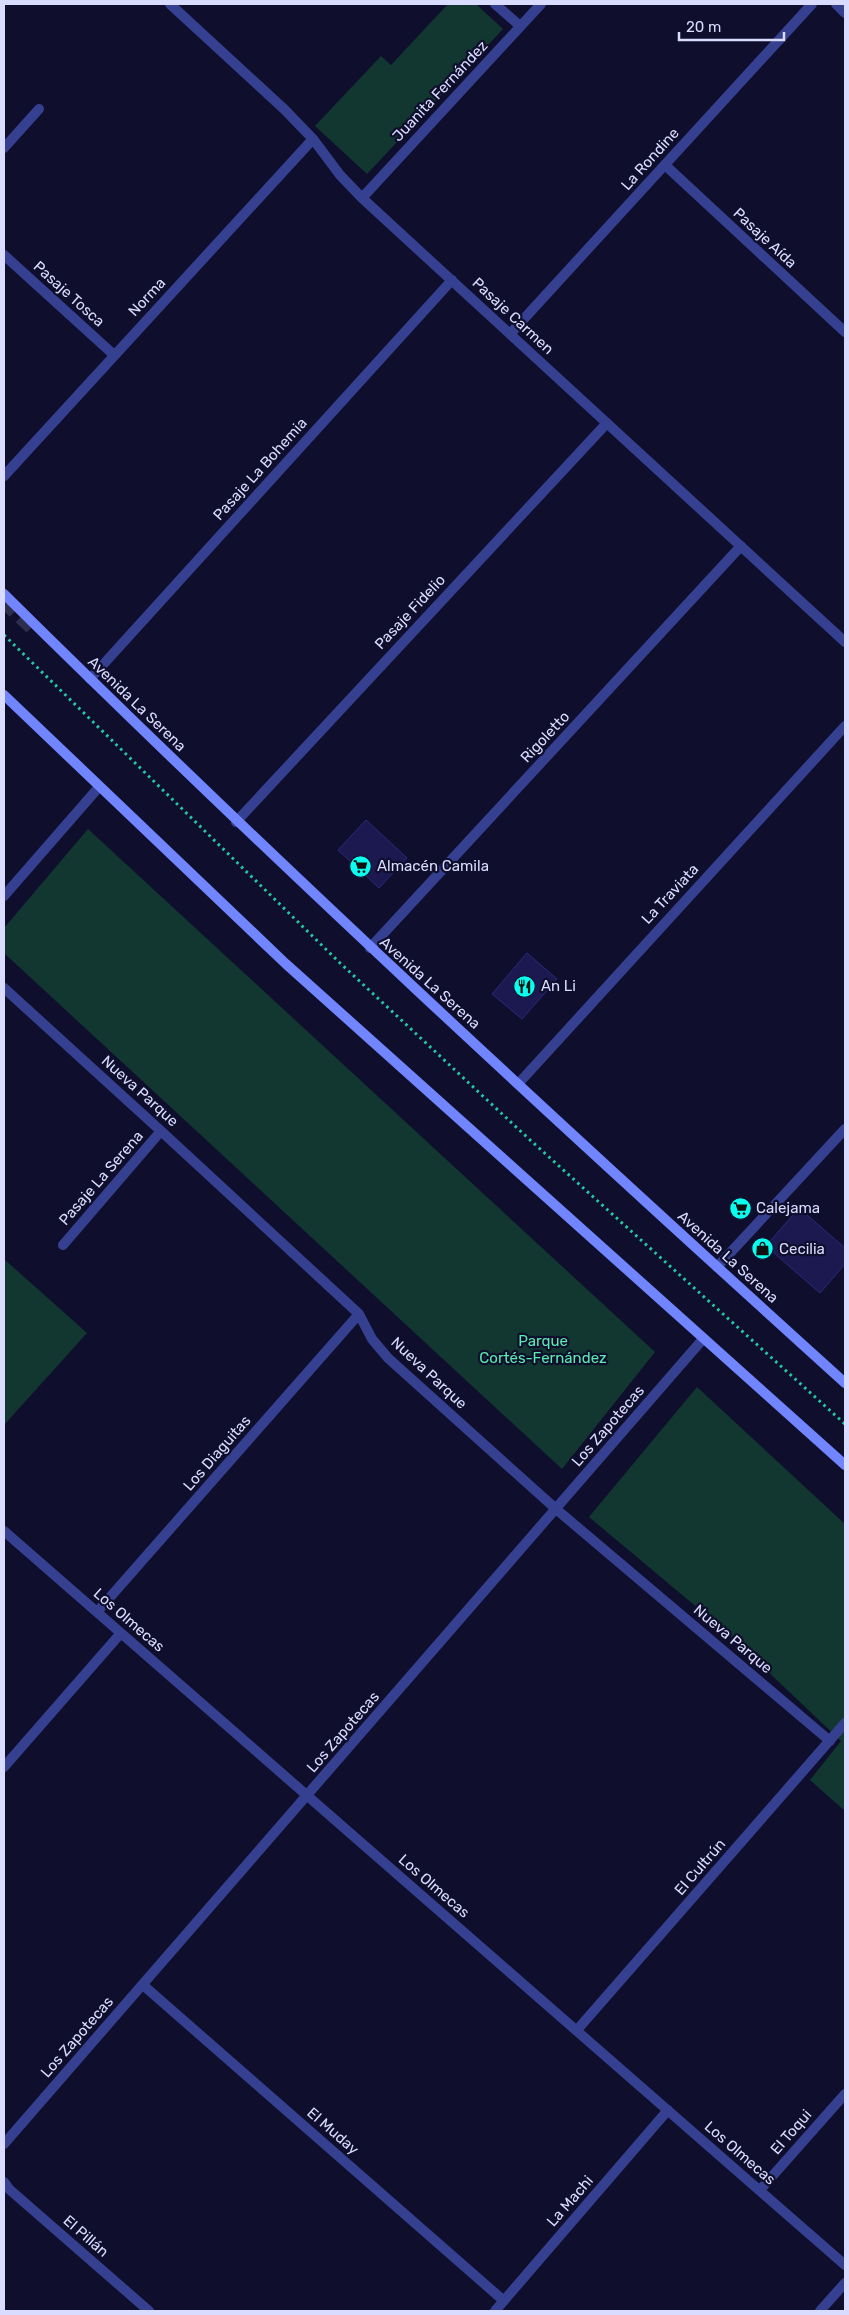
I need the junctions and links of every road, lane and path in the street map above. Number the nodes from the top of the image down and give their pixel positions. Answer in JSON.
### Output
{"nodes":[{"id":1,"x":170,"y":4,"type":"edge"},
{"id":2,"x":495,"y":4,"type":"edge"},
{"id":3,"x":540,"y":4,"type":"edge"},
{"id":4,"x":812,"y":4,"type":"edge"},
{"id":5,"x":836,"y":4,"type":"edge"},
{"id":6,"x":845,"y":13,"type":"edge"},
{"id":7,"x":520,"y":26,"type":"junction"},
{"id":8,"x":39,"y":110,"type":"dead end"},
{"id":9,"x":313,"y":139,"type":"junction"},
{"id":10,"x":4,"y":148,"type":"edge"},
{"id":11,"x":665,"y":165,"type":"junction"},
{"id":12,"x":362,"y":198,"type":"junction"},
{"id":13,"x":4,"y":255,"type":"edge"},
{"id":14,"x":452,"y":280,"type":"junction"},
{"id":15,"x":845,"y":332,"type":"edge"},
{"id":16,"x":510,"y":334,"type":"junction"},
{"id":17,"x":114,"y":355,"type":"junction"},
{"id":18,"x":606,"y":423,"type":"junction"},
{"id":19,"x":4,"y":476,"type":"edge"},
{"id":20,"x":741,"y":546,"type":"junction"},
{"id":21,"x":4,"y":594,"type":"edge"},
{"id":22,"x":4,"y":635,"type":"edge"},
{"id":23,"x":845,"y":642,"type":"edge"},
{"id":24,"x":90,"y":679,"type":"junction"},
{"id":25,"x":4,"y":695,"type":"edge"},
{"id":26,"x":845,"y":726,"type":"edge"},
{"id":27,"x":99,"y":787,"type":"junction"},
{"id":28,"x":236,"y":822,"type":"junction"},
{"id":29,"x":4,"y":896,"type":"edge"},
{"id":30,"x":370,"y":948,"type":"junction"},
{"id":31,"x":4,"y":988,"type":"edge"},
{"id":32,"x":518,"y":1084,"type":"junction"},
{"id":33,"x":845,"y":1129,"type":"edge"},
{"id":34,"x":161,"y":1130,"type":"junction"},
{"id":35,"x":63,"y":1245,"type":"dead end"},
{"id":36,"x":717,"y":1267,"type":"junction"},
{"id":37,"x":359,"y":1314,"type":"junction"},
{"id":38,"x":704,"y":1339,"type":"junction"},
{"id":39,"x":845,"y":1383,"type":"edge"},
{"id":40,"x":845,"y":1424,"type":"edge"},
{"id":41,"x":845,"y":1465,"type":"edge"},
{"id":42,"x":556,"y":1509,"type":"junction"},
{"id":43,"x":4,"y":1531,"type":"edge"},
{"id":44,"x":97,"y":1612,"type":"junction"},
{"id":45,"x":121,"y":1633,"type":"junction"},
{"id":46,"x":845,"y":1723,"type":"edge"},
{"id":47,"x":830,"y":1741,"type":"junction"},
{"id":48,"x":4,"y":1767,"type":"edge"},
{"id":49,"x":307,"y":1796,"type":"junction"},
{"id":50,"x":143,"y":1984,"type":"junction"},
{"id":51,"x":576,"y":2030,"type":"junction"},
{"id":52,"x":845,"y":2094,"type":"edge"},
{"id":53,"x":668,"y":2110,"type":"junction"},
{"id":54,"x":4,"y":2144,"type":"edge"},
{"id":55,"x":4,"y":2182,"type":"edge"},
{"id":56,"x":760,"y":2190,"type":"junction"},
{"id":57,"x":845,"y":2265,"type":"edge"},
{"id":58,"x":845,"y":2283,"type":"edge"},
{"id":59,"x":504,"y":2301,"type":"junction"},
{"id":60,"x":149,"y":2311,"type":"edge"},
{"id":61,"x":495,"y":2311,"type":"edge"},
{"id":62,"x":820,"y":2311,"type":"edge"}],
"edges":[{"from":1,"to":9,"type":"street","name":"Pasaje Carmen"},
{"from":2,"to":7,"type":"street"},
{"from":3,"to":7,"type":"street","name":"Juanita Fernández"},
{"from":4,"to":11,"type":"street","name":"La Rondine"},
{"from":5,"to":6,"type":"street"},
{"from":7,"to":12,"type":"street","name":"Juanita Fernández"},
{"from":8,"to":10,"type":"street"},
{"from":9,"to":12,"type":"street","name":"Pasaje Carmen"},
{"from":9,"to":17,"type":"street","name":"Norma"},
{"from":11,"to":15,"type":"street","name":"Pasaje Aída"},
{"from":11,"to":16,"type":"street","name":"La Rondine"},
{"from":12,"to":14,"type":"street","name":"Pasaje Carmen"},
{"from":13,"to":17,"type":"street","name":"Pasaje Tosca"},
{"from":14,"to":16,"type":"street","name":"Pasaje Carmen"},
{"from":14,"to":24,"type":"street","name":"Pasaje La Bohemia"},
{"from":16,"to":18,"type":"street","name":"Pasaje Carmen"},
{"from":17,"to":19,"type":"street","name":"Norma"},
{"from":18,"to":20,"type":"street","name":"Pasaje Carmen"},
{"from":18,"to":28,"type":"street","name":"Pasaje Fidelio"},
{"from":20,"to":23,"type":"street","name":"Pasaje Carmen"},
{"from":20,"to":30,"type":"street","name":"Rigoletto"},
{"from":21,"to":24,"type":"main road","name":"Avenida La Serena"},
{"from":22,"to":40,"type":"path"},
{"from":24,"to":28,"type":"main road","name":"Avenida La Serena"},
{"from":25,"to":27,"type":"main road"},
{"from":26,"to":32,"type":"street","name":"La Traviata"},
{"from":27,"to":29,"type":"street"},
{"from":27,"to":38,"type":"main road"},
{"from":28,"to":30,"type":"main road","name":"Avenida La Serena"},
{"from":30,"to":32,"type":"main road","name":"Avenida La Serena"},
{"from":31,"to":34,"type":"street","name":"Nueva Parque"},
{"from":32,"to":36,"type":"main road","name":"Avenida La Serena"},
{"from":33,"to":36,"type":"street"},
{"from":34,"to":35,"type":"street","name":"Pasaje La Serena"},
{"from":34,"to":37,"type":"street","name":"Nueva Parque"},
{"from":36,"to":39,"type":"main road","name":"Avenida La Serena"},
{"from":37,"to":42,"type":"street","name":"Nueva Parque"},
{"from":37,"to":44,"type":"street","name":"Los Diaguitas"},
{"from":38,"to":41,"type":"main road"},
{"from":38,"to":42,"type":"street","name":"Los Zapotecas"},
{"from":42,"to":47,"type":"street","name":"Nueva Parque"},
{"from":42,"to":49,"type":"street","name":"Los Zapotecas"},
{"from":43,"to":44,"type":"street","name":"Los Olmecas"},
{"from":44,"to":45,"type":"street","name":"Los Olmecas"},
{"from":45,"to":48,"type":"street"},
{"from":45,"to":49,"type":"street","name":"Los Olmecas"},
{"from":46,"to":47,"type":"street","name":"El Cultrún"},
{"from":47,"to":51,"type":"street","name":"El Cultrún"},
{"from":49,"to":50,"type":"street","name":"Los Zapotecas"},
{"from":49,"to":51,"type":"street","name":"Los Olmecas"},
{"from":50,"to":54,"type":"street","name":"Los Zapotecas"},
{"from":50,"to":59,"type":"street","name":"El Muday"},
{"from":51,"to":53,"type":"street","name":"Los Olmecas"},
{"from":52,"to":56,"type":"street","name":"El Toqui"},
{"from":53,"to":56,"type":"street","name":"Los Olmecas"},
{"from":53,"to":59,"type":"street","name":"La Machi"},
{"from":55,"to":60,"type":"street","name":"El Pillán"},
{"from":56,"to":57,"type":"street","name":"Los Olmecas"},
{"from":58,"to":62,"type":"street"},
{"from":59,"to":61,"type":"street","name":"La Machi"}]}
